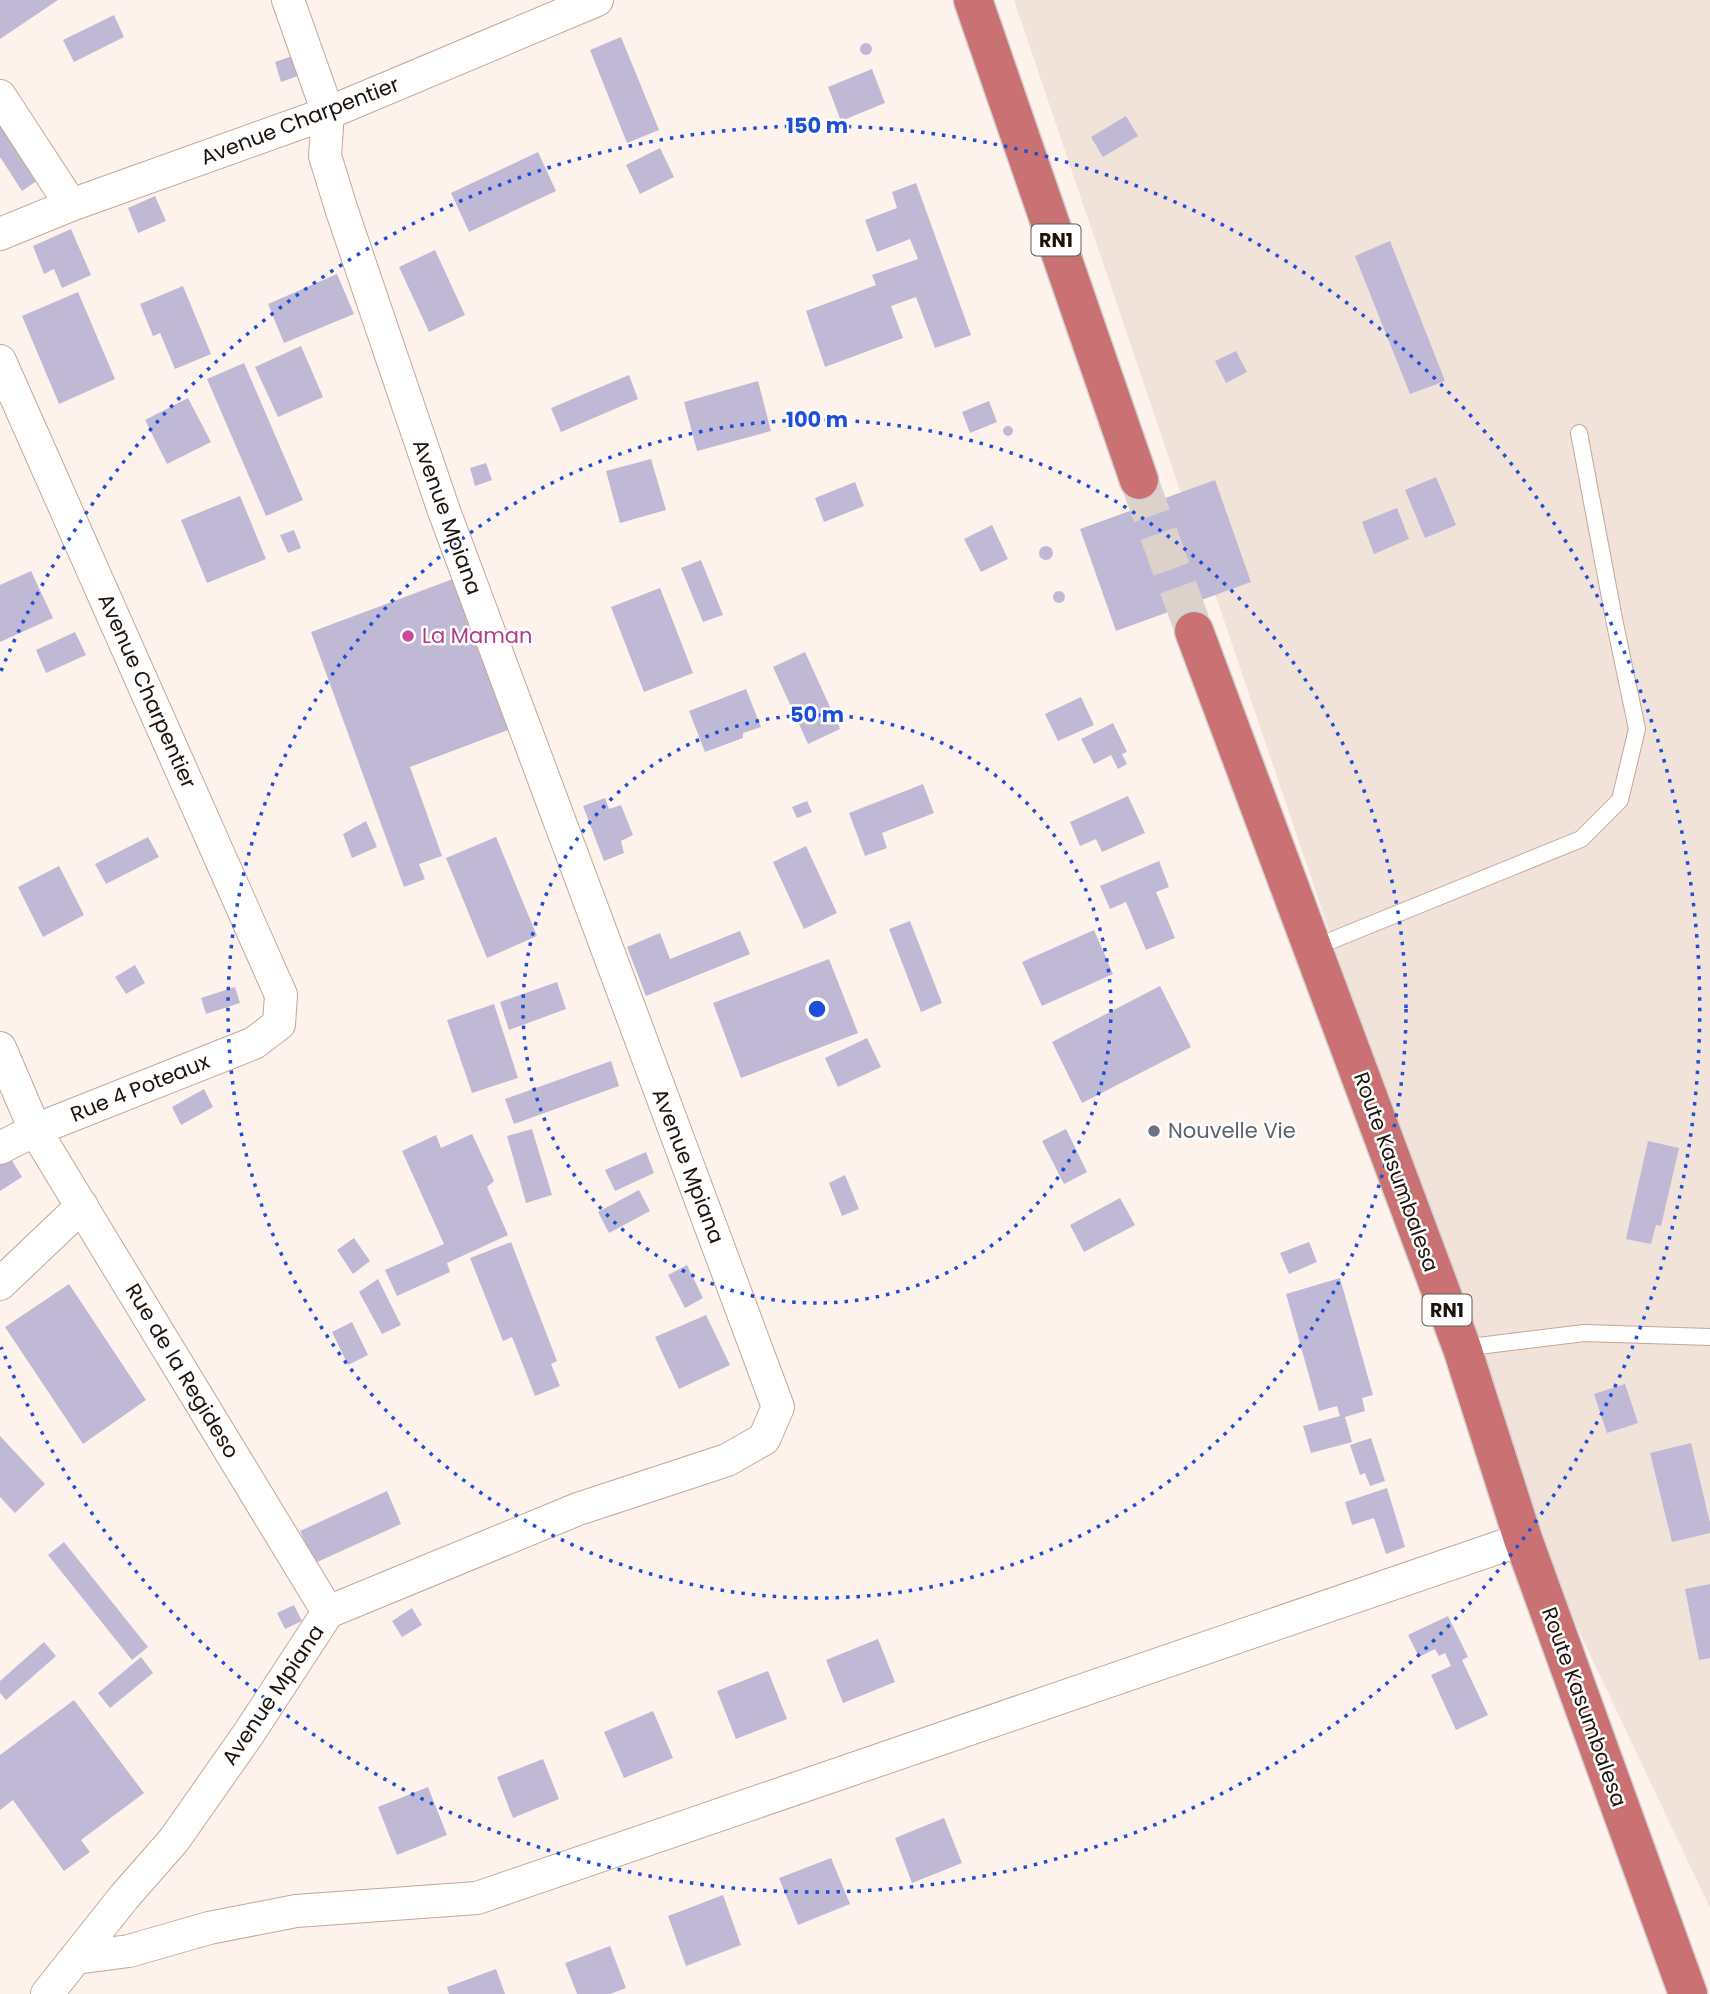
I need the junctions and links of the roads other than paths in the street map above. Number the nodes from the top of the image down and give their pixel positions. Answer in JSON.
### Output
{"nodes":[{"id":1,"x":288,"y":0,"type":"edge"},
{"id":2,"x":597,"y":0,"type":"edge"},
{"id":3,"x":972,"y":0,"type":"edge"},
{"id":4,"x":0,"y":96,"type":"edge"},
{"id":5,"x":328,"y":113,"type":"junction"},
{"id":6,"x":71,"y":205,"type":"junction"},
{"id":7,"x":0,"y":234,"type":"edge"},
{"id":8,"x":0,"y":361,"type":"edge"},
{"id":9,"x":1579,"y":433,"type":"dead end"},
{"id":10,"x":1139,"y":480,"type":"tunnel mouth"},
{"id":11,"x":1194,"y":631,"type":"tunnel mouth"},
{"id":12,"x":1313,"y":948,"type":"junction"},
{"id":13,"x":279,"y":1024,"type":"joint"},
{"id":14,"x":0,"y":1048,"type":"edge"},
{"id":15,"x":35,"y":1130,"type":"junction"},
{"id":16,"x":0,"y":1148,"type":"edge"},
{"id":17,"x":82,"y":1206,"type":"junction"},
{"id":18,"x":0,"y":1284,"type":"edge"},
{"id":19,"x":1710,"y":1337,"type":"edge"},
{"id":20,"x":1462,"y":1348,"type":"junction"},
{"id":21,"x":1523,"y":1539,"type":"junction"},
{"id":22,"x":328,"y":1612,"type":"junction"},
{"id":23,"x":76,"y":1958,"type":"junction"},
{"id":24,"x":47,"y":1994,"type":"edge"},
{"id":25,"x":1688,"y":1994,"type":"edge"}],
"edges":[{"from":1,"to":5,"type":"street","name":"Avenue Mpiana"},
{"from":2,"to":5,"type":"street","name":"Avenue Charpentier"},
{"from":3,"to":10,"type":"highway","number":"RN1"},
{"from":4,"to":6,"type":"street"},
{"from":5,"to":6,"type":"street","name":"Avenue Charpentier"},
{"from":5,"to":22,"type":"street","name":"Avenue Mpiana"},
{"from":6,"to":7,"type":"street","name":"Avenue Charpentier"},
{"from":8,"to":13,"type":"street","name":"Avenue Charpentier"},
{"from":9,"to":12,"type":"lane"},
{"from":11,"to":12,"type":"highway","name":"Route Kasumbalesa","number":"RN1"},
{"from":12,"to":20,"type":"highway","name":"Route Kasumbalesa","number":"RN1"},
{"from":13,"to":15,"type":"street","name":"Rue 4 Poteaux"},
{"from":14,"to":15,"type":"street","name":"Rue de la Regideso"},
{"from":15,"to":16,"type":"street","name":"Rue 4 Poteaux"},
{"from":15,"to":17,"type":"street","name":"Rue de la Regideso"},
{"from":17,"to":18,"type":"street"},
{"from":17,"to":22,"type":"street","name":"Rue de la Regideso"},
{"from":19,"to":20,"type":"lane"},
{"from":20,"to":21,"type":"highway","name":"Route Kasumbalesa","number":"RN1"},
{"from":21,"to":23,"type":"street"},
{"from":21,"to":25,"type":"highway","name":"Route Kasumbalesa","number":"RN1"},
{"from":22,"to":23,"type":"street","name":"Avenue Mpiana"},
{"from":23,"to":24,"type":"street","name":"Avenue Mpiana"}]}
